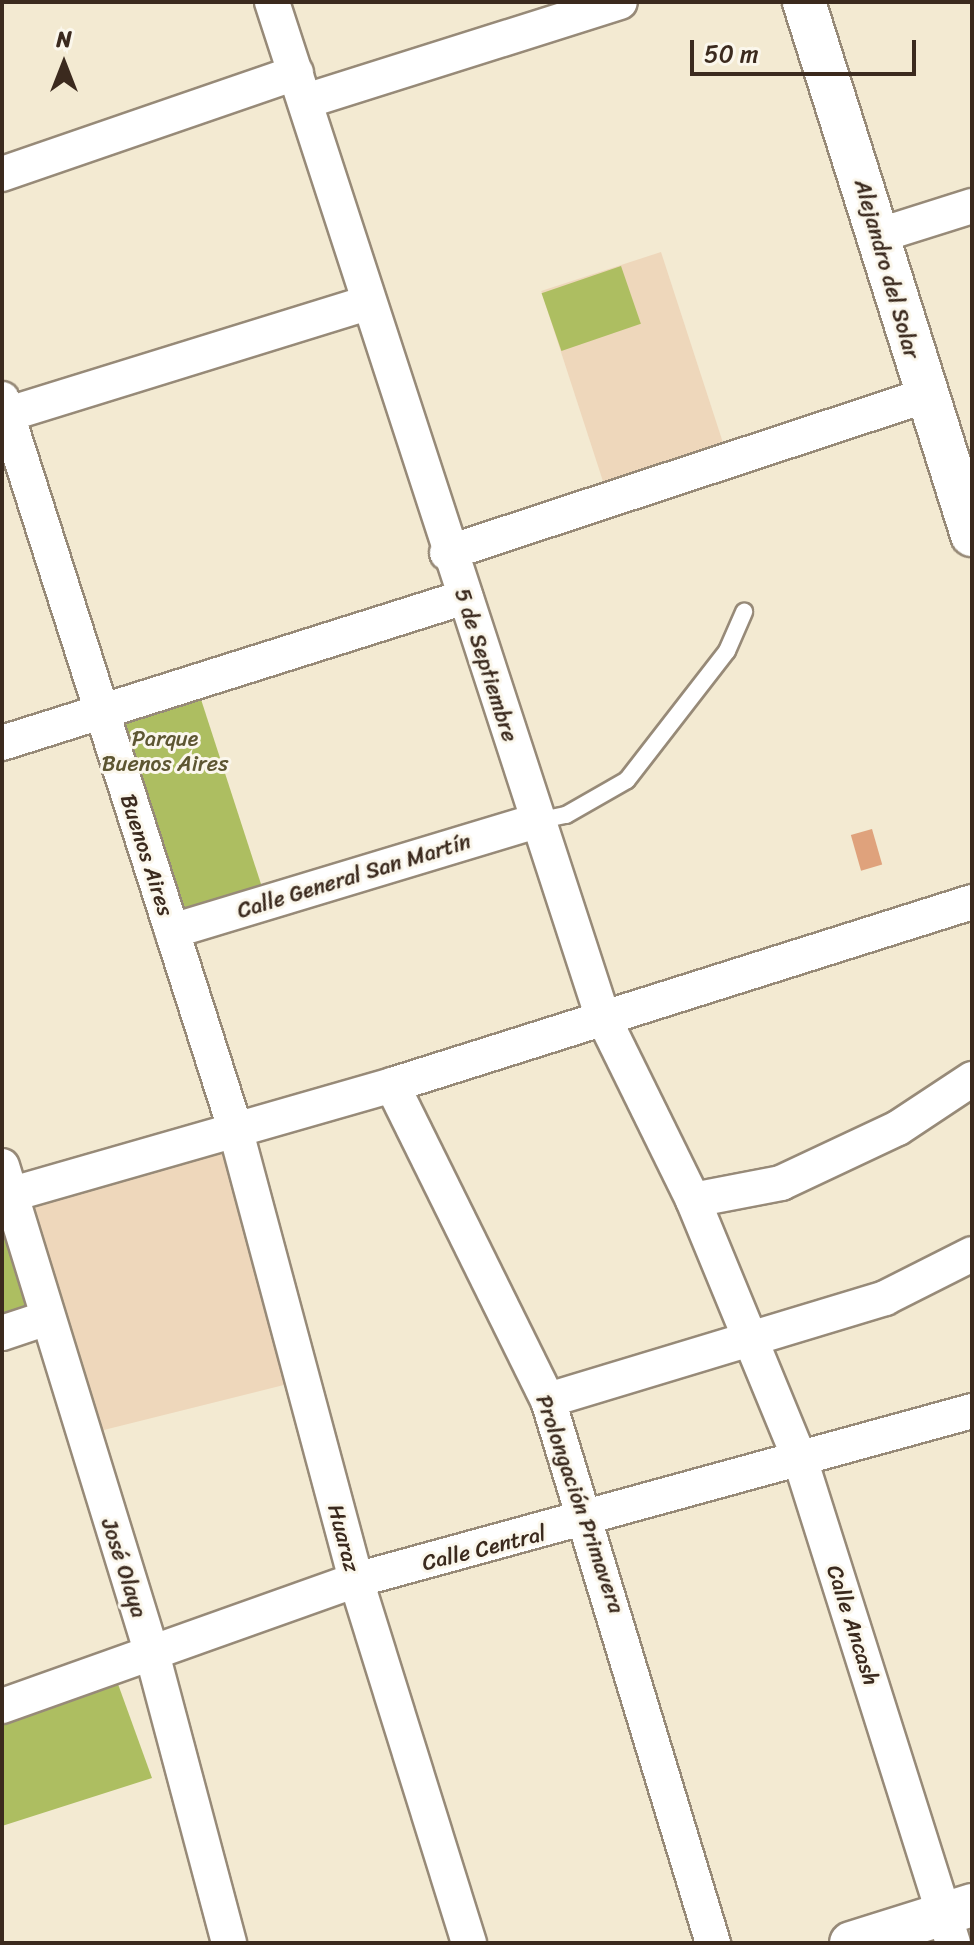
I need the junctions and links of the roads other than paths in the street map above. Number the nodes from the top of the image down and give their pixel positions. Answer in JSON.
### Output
{"nodes":[{"id":1,"x":272,"y":2,"type":"edge"},
{"id":2,"x":620,"y":2,"type":"edge"},
{"id":3,"x":804,"y":2,"type":"edge"},
{"id":4,"x":301,"y":87,"type":"junction"},
{"id":5,"x":2,"y":174,"type":"edge"},
{"id":6,"x":972,"y":206,"type":"edge"},
{"id":7,"x":880,"y":235,"type":"junction"},
{"id":8,"x":368,"y":303,"type":"junction"},
{"id":9,"x":924,"y":396,"type":"junction"},
{"id":10,"x":3,"y":410,"type":"edge"},
{"id":11,"x":972,"y":535,"type":"edge"},
{"id":12,"x":447,"y":553,"type":"junction"},
{"id":13,"x":466,"y":597,"type":"junction"},
{"id":14,"x":744,"y":612,"type":"dead end"},
{"id":15,"x":101,"y":714,"type":"junction"},
{"id":16,"x":2,"y":743,"type":"edge"},
{"id":17,"x":536,"y":821,"type":"junction"},
{"id":18,"x":972,"y":902,"type":"edge"},
{"id":19,"x":172,"y":931,"type":"junction"},
{"id":20,"x":602,"y":1015,"type":"junction"},
{"id":21,"x":972,"y":1079,"type":"edge"},
{"id":22,"x":392,"y":1085,"type":"junction"},
{"id":23,"x":235,"y":1128,"type":"junction"},
{"id":24,"x":5,"y":1186,"type":"edge"},
{"id":25,"x":693,"y":1200,"type":"junction"},
{"id":26,"x":972,"y":1254,"type":"edge"},
{"id":27,"x":44,"y":1319,"type":"junction"},
{"id":28,"x":744,"y":1324,"type":"junction"},
{"id":29,"x":2,"y":1333,"type":"edge"},
{"id":30,"x":548,"y":1400,"type":"junction"},
{"id":31,"x":972,"y":1411,"type":"edge"},
{"id":32,"x":801,"y":1462,"type":"junction"},
{"id":33,"x":590,"y":1521,"type":"junction"},
{"id":34,"x":356,"y":1580,"type":"junction"},
{"id":35,"x":153,"y":1657,"type":"junction"},
{"id":36,"x":2,"y":1706,"type":"edge"},
{"id":37,"x":956,"y":1921,"type":"edge"},
{"id":38,"x":229,"y":1943,"type":"edge"},
{"id":39,"x":469,"y":1943,"type":"edge"},
{"id":40,"x":713,"y":1943,"type":"edge"},
{"id":41,"x":851,"y":1943,"type":"edge"}],
"edges":[{"from":1,"to":4,"type":"street","name":"5 de Septiembre"},
{"from":2,"to":4,"type":"street"},
{"from":3,"to":7,"type":"street","name":"Alejandro del Solar"},
{"from":4,"to":5,"type":"street"},
{"from":4,"to":8,"type":"street","name":"5 de Septiembre"},
{"from":6,"to":7,"type":"street"},
{"from":7,"to":9,"type":"street","name":"Alejandro del Solar"},
{"from":8,"to":10,"type":"street"},
{"from":8,"to":12,"type":"street","name":"5 de Septiembre"},
{"from":9,"to":11,"type":"street","name":"Alejandro del Solar"},
{"from":9,"to":12,"type":"street"},
{"from":10,"to":15,"type":"street","name":"Buenos Aires"},
{"from":12,"to":13,"type":"street","name":"5 de Septiembre"},
{"from":13,"to":15,"type":"street"},
{"from":13,"to":17,"type":"street","name":"5 de Septiembre"},
{"from":14,"to":17,"type":"lane"},
{"from":15,"to":16,"type":"street"},
{"from":15,"to":19,"type":"street","name":"Buenos Aires"},
{"from":17,"to":19,"type":"street","name":"Calle General San Martín"},
{"from":17,"to":20,"type":"street","name":"5 de Septiembre"},
{"from":18,"to":20,"type":"street"},
{"from":19,"to":23,"type":"street","name":"Buenos Aires"},
{"from":20,"to":22,"type":"street"},
{"from":20,"to":25,"type":"street","name":"5 de Septiembre"},
{"from":21,"to":25,"type":"street"},
{"from":22,"to":23,"type":"street"},
{"from":22,"to":30,"type":"street","name":"Prolongación Primavera"},
{"from":23,"to":24,"type":"street"},
{"from":23,"to":34,"type":"street","name":"Huaraz"},
{"from":24,"to":27,"type":"street","name":"José Olaya"},
{"from":25,"to":28,"type":"street","name":"5 de Septiembre"},
{"from":26,"to":28,"type":"street"},
{"from":27,"to":29,"type":"street"},
{"from":27,"to":35,"type":"street","name":"José Olaya"},
{"from":28,"to":30,"type":"street"},
{"from":28,"to":32,"type":"street","name":"Calle Ancash"},
{"from":30,"to":33,"type":"street","name":"Prolongación Primavera"},
{"from":31,"to":32,"type":"street","name":"Calle Central"},
{"from":32,"to":33,"type":"street","name":"Calle Central"},
{"from":32,"to":37,"type":"street","name":"Calle Ancash"},
{"from":33,"to":34,"type":"street","name":"Calle Central"},
{"from":33,"to":40,"type":"street","name":"Prolongación Primavera"},
{"from":34,"to":35,"type":"street","name":"Calle Central"},
{"from":34,"to":39,"type":"street","name":"Huaraz"},
{"from":35,"to":36,"type":"street","name":"Calle Central"},
{"from":35,"to":38,"type":"street","name":"José Olaya"},
{"from":37,"to":41,"type":"street"}]}
